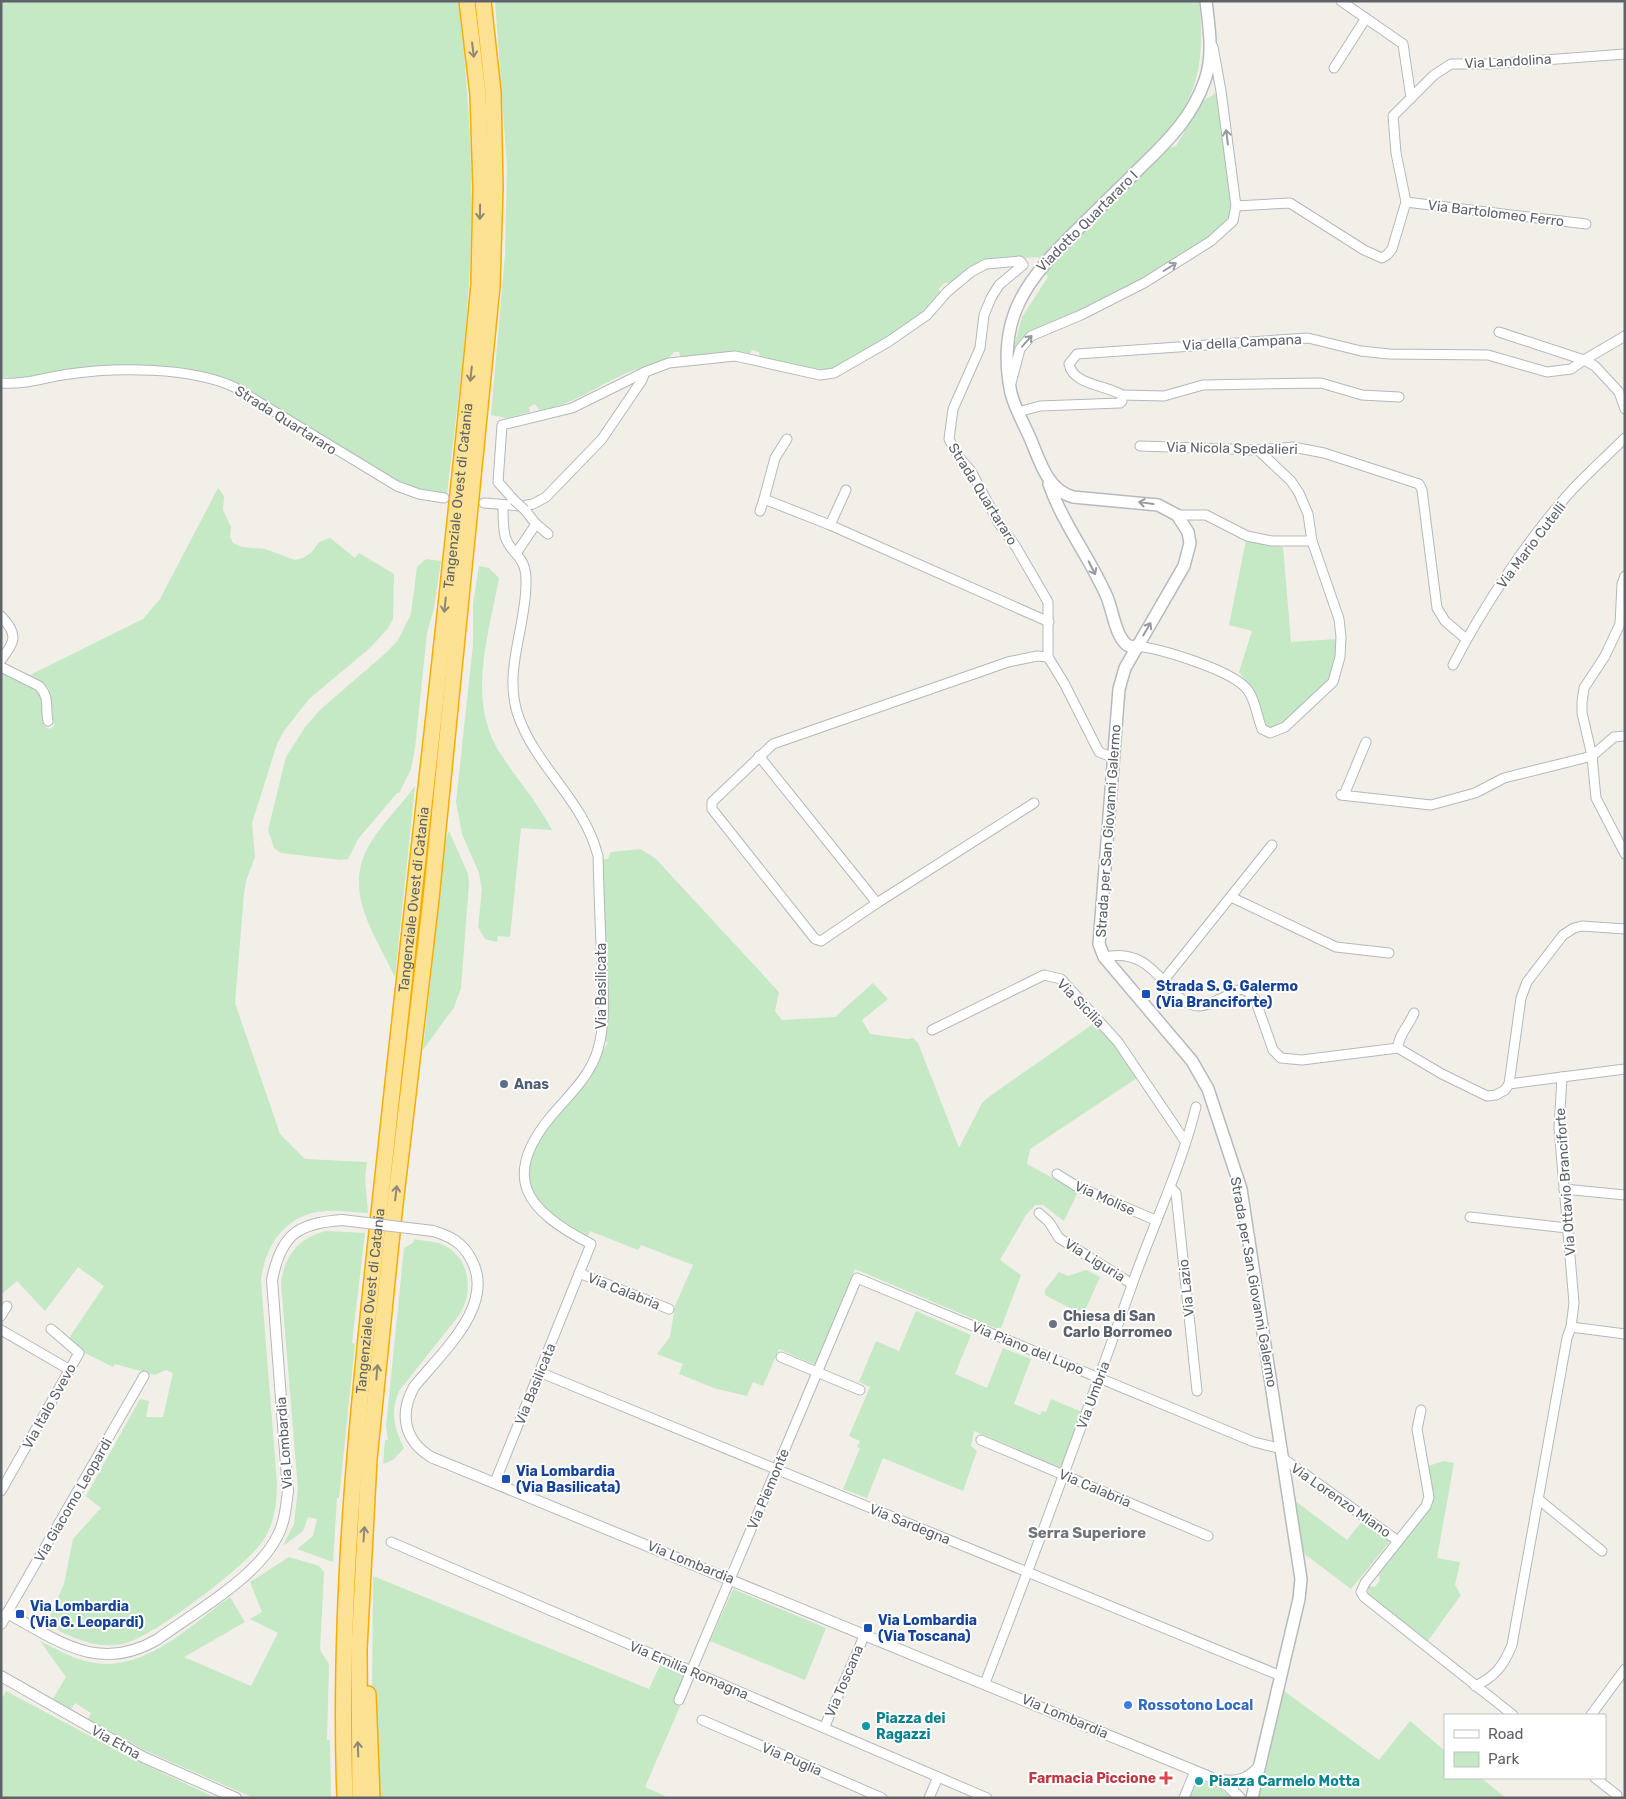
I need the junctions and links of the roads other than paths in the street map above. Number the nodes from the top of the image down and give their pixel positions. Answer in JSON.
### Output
{"nodes":[{"id":1,"x":467,"y":1,"type":"edge"},
{"id":2,"x":483,"y":1,"type":"edge"},
{"id":3,"x":1206,"y":1,"type":"edge"},
{"id":4,"x":1341,"y":1,"type":"edge"},
{"id":5,"x":1366,"y":18,"type":"junction"},
{"id":6,"x":1209,"y":29,"type":"junction"},
{"id":7,"x":1625,"y":54,"type":"edge"},
{"id":8,"x":1334,"y":68,"type":"dead end"},
{"id":9,"x":1411,"y":98,"type":"junction"},
{"id":10,"x":1406,"y":202,"type":"junction"},
{"id":11,"x":1236,"y":206,"type":"junction"},
{"id":12,"x":1586,"y":224,"type":"dead end"},
{"id":13,"x":1499,"y":332,"type":"dead end"},
{"id":14,"x":1625,"y":336,"type":"edge"},
{"id":15,"x":1584,"y":360,"type":"junction"},
{"id":16,"x":644,"y":372,"type":"junction"},
{"id":17,"x":1,"y":383,"type":"edge"},
{"id":18,"x":1010,"y":386,"type":"junction"},
{"id":19,"x":1122,"y":395,"type":"junction"},
{"id":20,"x":1399,"y":397,"type":"dead end"},
{"id":21,"x":1625,"y":409,"type":"edge"},
{"id":22,"x":1018,"y":412,"type":"junction"},
{"id":23,"x":1625,"y":438,"type":"edge"},
{"id":24,"x":787,"y":439,"type":"dead end"},
{"id":25,"x":1140,"y":446,"type":"dead end"},
{"id":26,"x":1258,"y":450,"type":"junction"},
{"id":27,"x":1044,"y":470,"type":"junction"},
{"id":28,"x":846,"y":490,"type":"dead end"},
{"id":29,"x":1073,"y":496,"type":"junction"},
{"id":30,"x":444,"y":498,"type":"dead end"},
{"id":31,"x":764,"y":499,"type":"junction"},
{"id":32,"x":484,"y":503,"type":"dead end"},
{"id":33,"x":503,"y":506,"type":"junction"},
{"id":34,"x":760,"y":511,"type":"dead end"},
{"id":35,"x":1177,"y":515,"type":"junction"},
{"id":36,"x":536,"y":524,"type":"junction"},
{"id":37,"x":830,"y":525,"type":"junction"},
{"id":38,"x":1070,"y":525,"type":"junction"},
{"id":39,"x":548,"y":534,"type":"dead end"},
{"id":40,"x":1312,"y":541,"type":"junction"},
{"id":41,"x":517,"y":552,"type":"junction"},
{"id":42,"x":1625,"y":576,"type":"edge"},
{"id":43,"x":1,"y":616,"type":"edge"},
{"id":44,"x":1049,"y":622,"type":"junction"},
{"id":45,"x":1120,"y":634,"type":"junction"},
{"id":46,"x":1466,"y":640,"type":"junction"},
{"id":47,"x":1137,"y":646,"type":"junction"},
{"id":48,"x":1048,"y":657,"type":"junction"},
{"id":49,"x":1,"y":660,"type":"edge"},
{"id":50,"x":1453,"y":665,"type":"dead end"},
{"id":51,"x":1,"y":667,"type":"edge"},
{"id":52,"x":1119,"y":689,"type":"junction"},
{"id":53,"x":48,"y":721,"type":"dead end"},
{"id":54,"x":1625,"y":736,"type":"edge"},
{"id":55,"x":1366,"y":742,"type":"dead end"},
{"id":56,"x":759,"y":756,"type":"junction"},
{"id":57,"x":1592,"y":756,"type":"junction"},
{"id":58,"x":1114,"y":758,"type":"junction"},
{"id":59,"x":1034,"y":803,"type":"dead end"},
{"id":60,"x":1272,"y":845,"type":"dead end"},
{"id":61,"x":1625,"y":854,"type":"edge"},
{"id":62,"x":1231,"y":898,"type":"junction"},
{"id":63,"x":877,"y":903,"type":"junction"},
{"id":64,"x":1625,"y":929,"type":"edge"},
{"id":65,"x":1389,"y":953,"type":"dead end"},
{"id":66,"x":1104,"y":957,"type":"junction"},
{"id":67,"x":1164,"y":980,"type":"junction"},
{"id":68,"x":1414,"y":1013,"type":"dead end"},
{"id":69,"x":932,"y":1030,"type":"dead end"},
{"id":70,"x":1398,"y":1048,"type":"junction"},
{"id":71,"x":1625,"y":1069,"type":"edge"},
{"id":72,"x":1562,"y":1077,"type":"junction"},
{"id":73,"x":1509,"y":1084,"type":"junction"},
{"id":74,"x":1196,"y":1107,"type":"dead end"},
{"id":75,"x":1185,"y":1142,"type":"junction"},
{"id":76,"x":1057,"y":1174,"type":"dead end"},
{"id":77,"x":1171,"y":1188,"type":"junction"},
{"id":78,"x":1564,"y":1189,"type":"junction"},
{"id":79,"x":1625,"y":1195,"type":"edge"},
{"id":80,"x":1039,"y":1213,"type":"dead end"},
{"id":81,"x":1470,"y":1217,"type":"dead end"},
{"id":82,"x":1155,"y":1220,"type":"junction"},
{"id":83,"x":1567,"y":1228,"type":"junction"},
{"id":84,"x":579,"y":1273,"type":"junction"},
{"id":85,"x":857,"y":1278,"type":"joint"},
{"id":86,"x":1132,"y":1284,"type":"junction"},
{"id":87,"x":7,"y":1306,"type":"dead end"},
{"id":88,"x":669,"y":1309,"type":"dead end"},
{"id":89,"x":1,"y":1316,"type":"edge"},
{"id":90,"x":1571,"y":1327,"type":"junction"},
{"id":91,"x":51,"y":1329,"type":"dead end"},
{"id":92,"x":1,"y":1330,"type":"edge"},
{"id":93,"x":1625,"y":1334,"type":"edge"},
{"id":94,"x":781,"y":1357,"type":"dead end"},
{"id":95,"x":70,"y":1370,"type":"junction"},
{"id":96,"x":540,"y":1372,"type":"junction"},
{"id":97,"x":818,"y":1372,"type":"junction"},
{"id":98,"x":144,"y":1376,"type":"dead end"},
{"id":99,"x":1100,"y":1378,"type":"junction"},
{"id":100,"x":860,"y":1390,"type":"dead end"},
{"id":101,"x":1197,"y":1391,"type":"dead end"},
{"id":102,"x":1421,"y":1410,"type":"dead end"},
{"id":103,"x":981,"y":1440,"type":"dead end"},
{"id":104,"x":1283,"y":1454,"type":"junction"},
{"id":105,"x":776,"y":1469,"type":"junction"},
{"id":106,"x":1064,"y":1475,"type":"junction"},
{"id":107,"x":494,"y":1482,"type":"junction"},
{"id":108,"x":1,"y":1491,"type":"edge"},
{"id":109,"x":1538,"y":1499,"type":"junction"},
{"id":110,"x":1208,"y":1536,"type":"dead end"},
{"id":111,"x":1398,"y":1541,"type":"junction"},
{"id":112,"x":390,"y":1542,"type":"dead end"},
{"id":113,"x":1602,"y":1551,"type":"dead end"},
{"id":114,"x":362,"y":1557,"type":"junction"},
{"id":115,"x":1027,"y":1572,"type":"junction"},
{"id":116,"x":731,"y":1578,"type":"junction"},
{"id":117,"x":8,"y":1613,"type":"junction"},
{"id":118,"x":1,"y":1624,"type":"edge"},
{"id":119,"x":865,"y":1634,"type":"junction"},
{"id":120,"x":1625,"y":1669,"type":"edge"},
{"id":121,"x":691,"y":1671,"type":"junction"},
{"id":122,"x":1,"y":1676,"type":"edge"},
{"id":123,"x":1281,"y":1676,"type":"junction"},
{"id":124,"x":985,"y":1683,"type":"junction"},
{"id":125,"x":1475,"y":1686,"type":"junction"},
{"id":126,"x":679,"y":1700,"type":"dead end"},
{"id":127,"x":1512,"y":1714,"type":"edge"},
{"id":128,"x":1592,"y":1714,"type":"edge"},
{"id":129,"x":702,"y":1720,"type":"dead end"},
{"id":130,"x":824,"y":1728,"type":"junction"},
{"id":131,"x":1260,"y":1765,"type":"junction"},
{"id":132,"x":1195,"y":1771,"type":"junction"},
{"id":133,"x":938,"y":1777,"type":"junction"},
{"id":134,"x":1596,"y":1779,"type":"edge"},
{"id":135,"x":1236,"y":1790,"type":"edge"},
{"id":136,"x":1617,"y":1794,"type":"dead end"},
{"id":137,"x":1252,"y":1795,"type":"edge"},
{"id":138,"x":236,"y":1798,"type":"edge"},
{"id":139,"x":345,"y":1798,"type":"edge"},
{"id":140,"x":360,"y":1798,"type":"edge"},
{"id":141,"x":372,"y":1798,"type":"edge"},
{"id":142,"x":882,"y":1798,"type":"edge"},
{"id":143,"x":929,"y":1798,"type":"edge"},
{"id":144,"x":987,"y":1798,"type":"edge"},
{"id":145,"x":1184,"y":1798,"type":"edge"}],
"edges":[{"from":1,"to":139,"type":"highway","name":"Tangenziale Ovest di Catania","one_way":true},
{"from":114,"to":2,"type":"highway","name":"Tangenziale Ovest di Catania","one_way":true},
{"from":3,"to":6,"type":"main road"},
{"from":4,"to":5,"type":"street"},
{"from":5,"to":8,"type":"street"},
{"from":5,"to":9,"type":"street"},
{"from":11,"to":6,"type":"street","one_way":true},
{"from":6,"to":18,"type":"main road","name":"Viadotto Quartararo I"},
{"from":7,"to":9,"type":"street","name":"Via Landolina"},
{"from":9,"to":10,"type":"street","name":"Via Landolina"},
{"from":10,"to":11,"type":"street","name":"Via Landolina"},
{"from":10,"to":12,"type":"street","name":"Via Bartolomeo Ferro"},
{"from":18,"to":11,"type":"street","one_way":true},
{"from":13,"to":15,"type":"street"},
{"from":14,"to":15,"type":"street"},
{"from":15,"to":19,"type":"street","name":"Via della Campana"},
{"from":15,"to":21,"type":"street"},
{"from":16,"to":33,"type":"street"},
{"from":16,"to":36,"type":"street","bridge":true},
{"from":16,"to":44,"type":"street","name":"Strada Quartararo"},
{"from":17,"to":30,"type":"street","name":"Strada Quartararo"},
{"from":18,"to":22,"type":"main road"},
{"from":19,"to":20,"type":"street"},
{"from":19,"to":22,"type":"street"},
{"from":22,"to":27,"type":"main road"},
{"from":23,"to":46,"type":"street","name":"Via Mario Cutelli"},
{"from":24,"to":31,"type":"street"},
{"from":25,"to":26,"type":"street","name":"Via Nicola Spedalieri"},
{"from":26,"to":40,"type":"street"},
{"from":26,"to":46,"type":"street","name":"Via Nicola Spedalieri"},
{"from":27,"to":29,"type":"main road"},
{"from":27,"to":38,"type":"main road"},
{"from":28,"to":37,"type":"street"},
{"from":35,"to":29,"type":"main road","one_way":true},
{"from":29,"to":38,"type":"main road"},
{"from":31,"to":34,"type":"street"},
{"from":31,"to":37,"type":"street"},
{"from":32,"to":33,"type":"street"},
{"from":33,"to":41,"type":"street","name":"Via Basilicata"},
{"from":35,"to":40,"type":"street"},
{"from":47,"to":35,"type":"main road","name":"Strada per San Giovanni Galermo","one_way":true},
{"from":36,"to":39,"type":"street"},
{"from":36,"to":41,"type":"street"},
{"from":37,"to":44,"type":"street"},
{"from":38,"to":45,"type":"main road","one_way":true},
{"from":40,"to":47,"type":"street"},
{"from":41,"to":84,"type":"street","name":"Via Basilicata"},
{"from":42,"to":57,"type":"street"},
{"from":43,"to":49,"type":"street"},
{"from":44,"to":48,"type":"street","name":"Strada Quartararo"},
{"from":45,"to":47,"type":"main road"},
{"from":45,"to":52,"type":"main road"},
{"from":46,"to":50,"type":"street","name":"Via Mario Cutelli"},
{"from":47,"to":52,"type":"main road","name":"Strada per San Giovanni Galermo"},
{"from":48,"to":56,"type":"street"},
{"from":48,"to":58,"type":"street"},
{"from":51,"to":53,"type":"street"},
{"from":52,"to":58,"type":"main road","name":"Strada per San Giovanni Galermo"},
{"from":54,"to":57,"type":"street"},
{"from":55,"to":57,"type":"street"},
{"from":56,"to":63,"type":"street"},
{"from":56,"to":63,"type":"street"},
{"from":57,"to":61,"type":"street"},
{"from":58,"to":66,"type":"main road","name":"Strada per San Giovanni Galermo"},
{"from":59,"to":63,"type":"street"},
{"from":60,"to":62,"type":"street"},
{"from":62,"to":65,"type":"street"},
{"from":62,"to":67,"type":"street"},
{"from":64,"to":73,"type":"street"},
{"from":66,"to":67,"type":"street"},
{"from":66,"to":104,"type":"main road","name":"Strada per San Giovanni Galermo"},
{"from":67,"to":70,"type":"street"},
{"from":68,"to":70,"type":"street"},
{"from":69,"to":75,"type":"street","name":"Via Sicilia"},
{"from":70,"to":73,"type":"street"},
{"from":71,"to":72,"type":"street"},
{"from":72,"to":73,"type":"street"},
{"from":72,"to":78,"type":"street","name":"Via Ottavio Branciforte"},
{"from":74,"to":75,"type":"street","name":"Via Umbria"},
{"from":75,"to":77,"type":"street","name":"Via Umbria"},
{"from":76,"to":82,"type":"street","name":"Via Molise"},
{"from":77,"to":82,"type":"street","name":"Via Umbria"},
{"from":77,"to":101,"type":"street","name":"Via Lazio"},
{"from":78,"to":79,"type":"street"},
{"from":78,"to":83,"type":"street","name":"Via Ottavio Branciforte"},
{"from":80,"to":86,"type":"street","name":"Via Liguria"},
{"from":81,"to":83,"type":"street"},
{"from":82,"to":86,"type":"street","name":"Via Umbria"},
{"from":83,"to":90,"type":"street","name":"Via Ottavio Branciforte"},
{"from":84,"to":88,"type":"street","name":"Via Calabria"},
{"from":84,"to":96,"type":"street","name":"Via Basilicata"},
{"from":85,"to":97,"type":"street","name":"Via Piemonte"},
{"from":85,"to":99,"type":"street","name":"Via Piano del Lupo"},
{"from":86,"to":99,"type":"street","name":"Via Umbria"},
{"from":87,"to":89,"type":"street"},
{"from":90,"to":93,"type":"street"},
{"from":90,"to":109,"type":"street","name":"Via Ottavio Branciforte"},
{"from":91,"to":95,"type":"street","name":"Via Italo Svevo"},
{"from":92,"to":95,"type":"street"},
{"from":94,"to":97,"type":"street"},
{"from":95,"to":108,"type":"street","name":"Via Italo Svevo"},
{"from":96,"to":105,"type":"street","name":"Via Sardegna"},
{"from":96,"to":107,"type":"street","name":"Via Basilicata"},
{"from":97,"to":100,"type":"street"},
{"from":97,"to":105,"type":"street","name":"Via Piemonte"},
{"from":98,"to":117,"type":"street","name":"Via Giacomo Leopardi"},
{"from":99,"to":104,"type":"street","name":"Via Piano del Lupo"},
{"from":99,"to":106,"type":"street","name":"Via Umbria"},
{"from":102,"to":111,"type":"street"},
{"from":103,"to":106,"type":"street","name":"Via Calabria"},
{"from":104,"to":111,"type":"street","name":"Via Lorenzo Miano"},
{"from":104,"to":123,"type":"main road","name":"Strada per San Giovanni Galermo"},
{"from":105,"to":115,"type":"street","name":"Via Sardegna"},
{"from":105,"to":116,"type":"street","name":"Via Piemonte"},
{"from":106,"to":110,"type":"street","name":"Via Calabria"},
{"from":106,"to":115,"type":"street","name":"Via Umbria"},
{"from":107,"to":116,"type":"street","name":"Via Lombardia"},
{"from":107,"to":117,"type":"street","name":"Via Lombardia","bridge":true},
{"from":109,"to":113,"type":"street"},
{"from":109,"to":125,"type":"street","name":"Via Ottavio Branciforte"},
{"from":111,"to":125,"type":"street"},
{"from":112,"to":121,"type":"street","name":"Via Emilia Romagna"},
{"from":140,"to":114,"type":"highway","name":"Tangenziale Ovest di Catania","one_way":true},
{"from":114,"to":141,"type":"highway"},
{"from":115,"to":123,"type":"street","name":"Via Sardegna"},
{"from":115,"to":124,"type":"street","name":"Via Umbria"},
{"from":116,"to":119,"type":"street","name":"Via Lombardia"},
{"from":116,"to":121,"type":"street","name":"Via Piemonte"},
{"from":117,"to":118,"type":"street","name":"Via Giacomo Leopardi"},
{"from":119,"to":124,"type":"street","name":"Via Lombardia"},
{"from":119,"to":130,"type":"street","name":"Via Toscana"},
{"from":120,"to":128,"type":"street"},
{"from":121,"to":126,"type":"street","name":"Via Piemonte"},
{"from":121,"to":130,"type":"street","name":"Via Emilia Romagna"},
{"from":122,"to":138,"type":"street","name":"Via Etna"},
{"from":123,"to":131,"type":"main road","name":"Strada per San Giovanni Galermo"},
{"from":124,"to":132,"type":"street","name":"Via Lombardia"},
{"from":125,"to":127,"type":"street"},
{"from":129,"to":142,"type":"street","name":"Via Puglia"},
{"from":130,"to":133,"type":"street","name":"Via Emilia Romagna"},
{"from":131,"to":135,"type":"street"},
{"from":131,"to":137,"type":"main road","name":"Strada per San Giovanni Galermo"},
{"from":132,"to":135,"type":"street","name":"Via Lombardia"},
{"from":132,"to":145,"type":"street"},
{"from":133,"to":143,"type":"street"},
{"from":133,"to":144,"type":"street","name":"Via Emilia Romagna"},
{"from":134,"to":136,"type":"street"},
{"from":135,"to":137,"type":"street","name":"Via Lombardia"}]}
